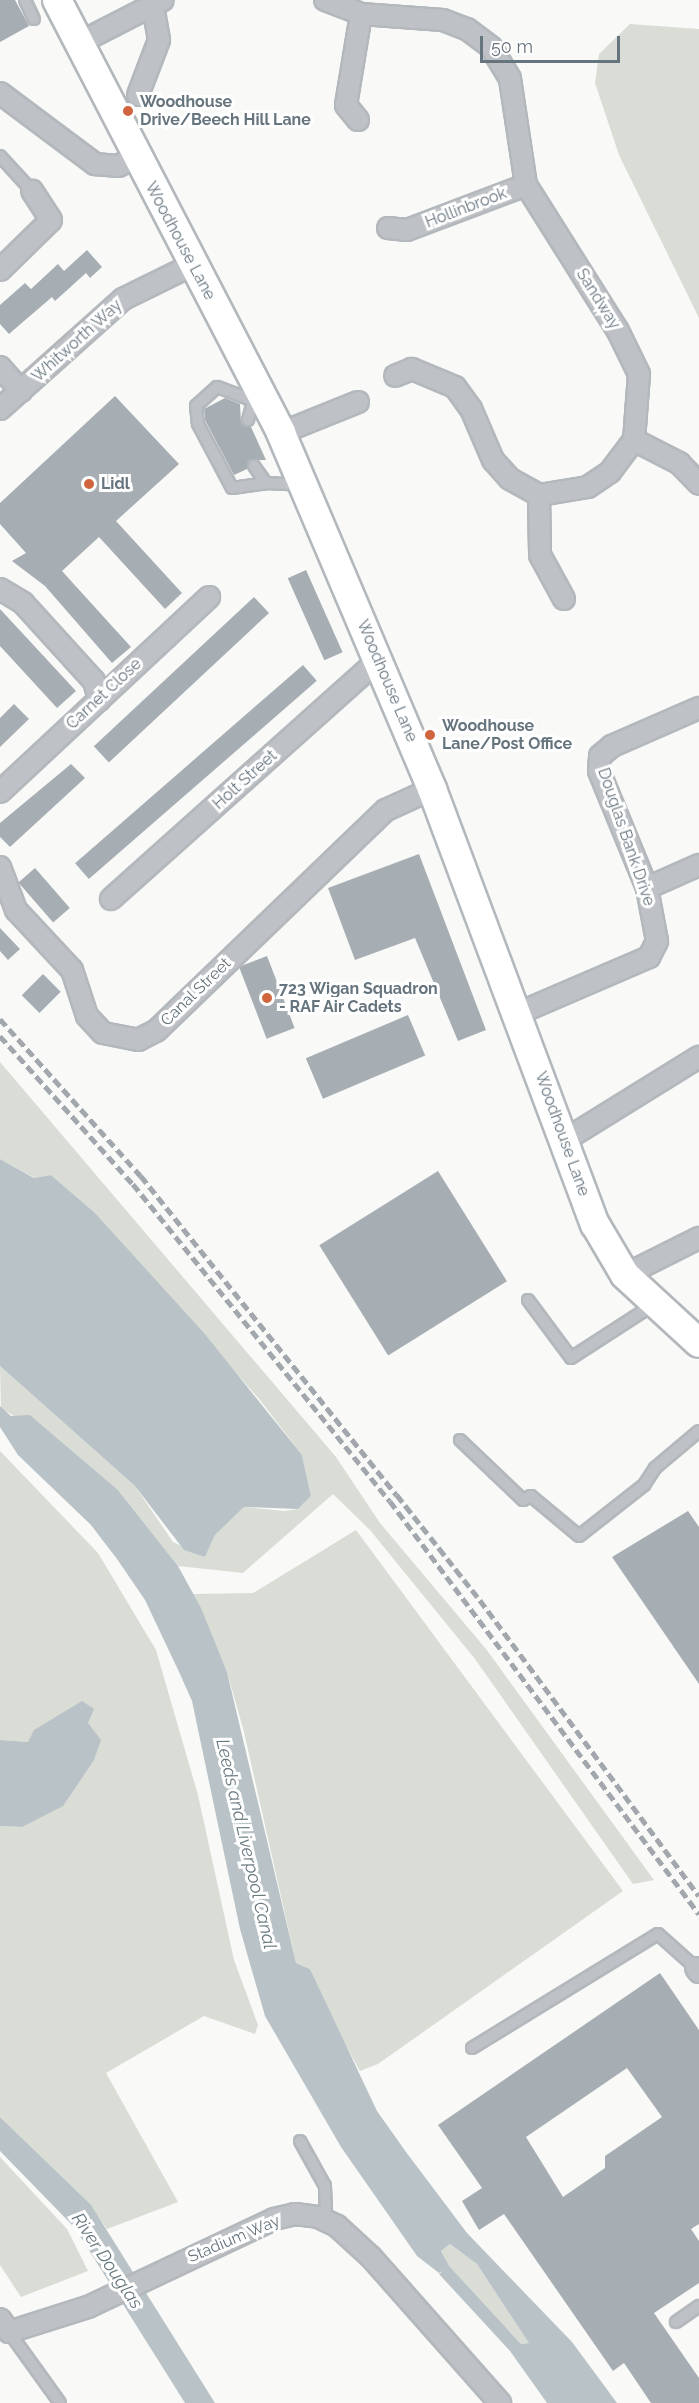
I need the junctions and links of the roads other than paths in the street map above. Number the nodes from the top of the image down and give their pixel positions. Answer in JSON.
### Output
{"nodes":[{"id":1,"x":25,"y":0,"type":"edge"},
{"id":2,"x":57,"y":0,"type":"edge"},
{"id":3,"x":325,"y":0,"type":"edge"},
{"id":4,"x":158,"y":4,"type":"edge"},
{"id":5,"x":361,"y":15,"type":"junction"},
{"id":6,"x":34,"y":19,"type":"dead end"},
{"id":7,"x":79,"y":44,"type":"junction"},
{"id":8,"x":0,"y":93,"type":"edge"},
{"id":9,"x":138,"y":95,"type":"dead end"},
{"id":10,"x":346,"y":110,"type":"dead end"},
{"id":11,"x":0,"y":156,"type":"edge"},
{"id":12,"x":136,"y":158,"type":"junction"},
{"id":13,"x":526,"y":185,"type":"junction"},
{"id":14,"x":32,"y":191,"type":"joint"},
{"id":15,"x":401,"y":235,"type":"dead end"},
{"id":16,"x":192,"y":265,"type":"junction"},
{"id":17,"x":0,"y":270,"type":"edge"},
{"id":18,"x":406,"y":366,"type":"dead end"},
{"id":19,"x":0,"y":367,"type":"edge"},
{"id":20,"x":21,"y":391,"type":"junction"},
{"id":21,"x":255,"y":397,"type":"junction"},
{"id":22,"x":358,"y":402,"type":"dead end"},
{"id":23,"x":0,"y":409,"type":"edge"},
{"id":24,"x":248,"y":420,"type":"dead end"},
{"id":25,"x":281,"y":433,"type":"junction"},
{"id":26,"x":634,"y":440,"type":"junction"},
{"id":27,"x":254,"y":466,"type":"dead end"},
{"id":28,"x":266,"y":483,"type":"junction"},
{"id":29,"x":699,"y":484,"type":"edge"},
{"id":30,"x":303,"y":486,"type":"junction"},
{"id":31,"x":539,"y":495,"type":"junction"},
{"id":32,"x":0,"y":589,"type":"edge"},
{"id":33,"x":209,"y":597,"type":"dead end"},
{"id":34,"x":564,"y":599,"type":"dead end"},
{"id":35,"x":378,"y":660,"type":"junction"},
{"id":36,"x":99,"y":700,"type":"junction"},
{"id":37,"x":699,"y":708,"type":"edge"},
{"id":38,"x":432,"y":789,"type":"junction"},
{"id":39,"x":0,"y":792,"type":"edge"},
{"id":40,"x":699,"y":865,"type":"edge"},
{"id":41,"x":0,"y":867,"type":"edge"},
{"id":42,"x":647,"y":888,"type":"junction"},
{"id":43,"x":111,"y":899,"type":"dead end"},
{"id":44,"x":519,"y":1013,"type":"junction"},
{"id":45,"x":699,"y":1057,"type":"edge"},
{"id":46,"x":565,"y":1140,"type":"junction"},
{"id":47,"x":699,"y":1238,"type":"edge"},
{"id":48,"x":625,"y":1275,"type":"junction"},
{"id":49,"x":528,"y":1300,"type":"dead end"},
{"id":50,"x":654,"y":1304,"type":"junction"},
{"id":51,"x":699,"y":1342,"type":"edge"},
{"id":52,"x":699,"y":1431,"type":"edge"},
{"id":53,"x":460,"y":1440,"type":"dead end"},
{"id":54,"x":698,"y":1970,"type":"edge"},
{"id":55,"x":472,"y":2048,"type":"dead end"},
{"id":56,"x":300,"y":2141,"type":"dead end"},
{"id":57,"x":326,"y":2220,"type":"junction"},
{"id":58,"x":699,"y":2306,"type":"edge"},
{"id":59,"x":676,"y":2322,"type":"dead end"},
{"id":60,"x":5,"y":2326,"type":"edge"},
{"id":61,"x":59,"y":2402,"type":"edge"},
{"id":62,"x":500,"y":2403,"type":"edge"}],
"edges":[{"from":1,"to":6,"type":"lane"},
{"from":2,"to":7,"type":"main road","name":"Woodhouse Lane"},
{"from":3,"to":5,"type":"street","name":"Sandway"},
{"from":4,"to":7,"type":"street"},
{"from":4,"to":9,"type":"street"},
{"from":5,"to":10,"type":"street"},
{"from":5,"to":13,"type":"street","name":"Sandway"},
{"from":7,"to":12,"type":"main road","name":"Woodhouse Lane"},
{"from":8,"to":12,"type":"street"},
{"from":11,"to":14,"type":"lane"},
{"from":12,"to":16,"type":"main road","name":"Woodhouse Lane"},
{"from":13,"to":15,"type":"street","name":"Hollinbrook"},
{"from":13,"to":26,"type":"street","name":"Sandway"},
{"from":14,"to":17,"type":"street"},
{"from":16,"to":20,"type":"street","name":"Whitworth Way"},
{"from":16,"to":21,"type":"main road","name":"Woodhouse Lane"},
{"from":18,"to":31,"type":"street"},
{"from":19,"to":20,"type":"street"},
{"from":20,"to":23,"type":"street","name":"Whitworth Way"},
{"from":21,"to":24,"type":"lane"},
{"from":21,"to":25,"type":"main road","name":"Woodhouse Lane"},
{"from":21,"to":28,"type":"lane"},
{"from":22,"to":25,"type":"street"},
{"from":25,"to":30,"type":"main road","name":"Woodhouse Lane"},
{"from":26,"to":29,"type":"street"},
{"from":26,"to":31,"type":"street","name":"Sandway"},
{"from":27,"to":28,"type":"lane"},
{"from":28,"to":30,"type":"lane"},
{"from":30,"to":35,"type":"main road","name":"Woodhouse Lane"},
{"from":31,"to":34,"type":"street"},
{"from":32,"to":36,"type":"street"},
{"from":33,"to":36,"type":"street","name":"Carnet Close"},
{"from":35,"to":38,"type":"main road","name":"Woodhouse Lane"},
{"from":35,"to":43,"type":"street","name":"Holt Street"},
{"from":36,"to":39,"type":"street","name":"Carnet Close"},
{"from":37,"to":42,"type":"street","name":"Douglas Bank Drive"},
{"from":38,"to":41,"type":"street","name":"Canal Street"},
{"from":38,"to":44,"type":"main road","name":"Woodhouse Lane"},
{"from":40,"to":42,"type":"street"},
{"from":42,"to":44,"type":"street","name":"Douglas Bank Drive"},
{"from":44,"to":46,"type":"main road","name":"Woodhouse Lane"},
{"from":45,"to":46,"type":"street"},
{"from":46,"to":48,"type":"main road","name":"Woodhouse Lane"},
{"from":47,"to":48,"type":"street"},
{"from":48,"to":50,"type":"main road","name":"Woodhouse Lane"},
{"from":49,"to":50,"type":"lane"},
{"from":50,"to":51,"type":"main road","name":"Woodhouse Lane"},
{"from":52,"to":53,"type":"lane"},
{"from":54,"to":55,"type":"lane"},
{"from":56,"to":57,"type":"lane"},
{"from":57,"to":60,"type":"street","name":"Stadium Way"},
{"from":57,"to":62,"type":"street","name":"Stadium Way"},
{"from":58,"to":59,"type":"lane"},
{"from":60,"to":61,"type":"lane","name":"Stadium Way"}]}
